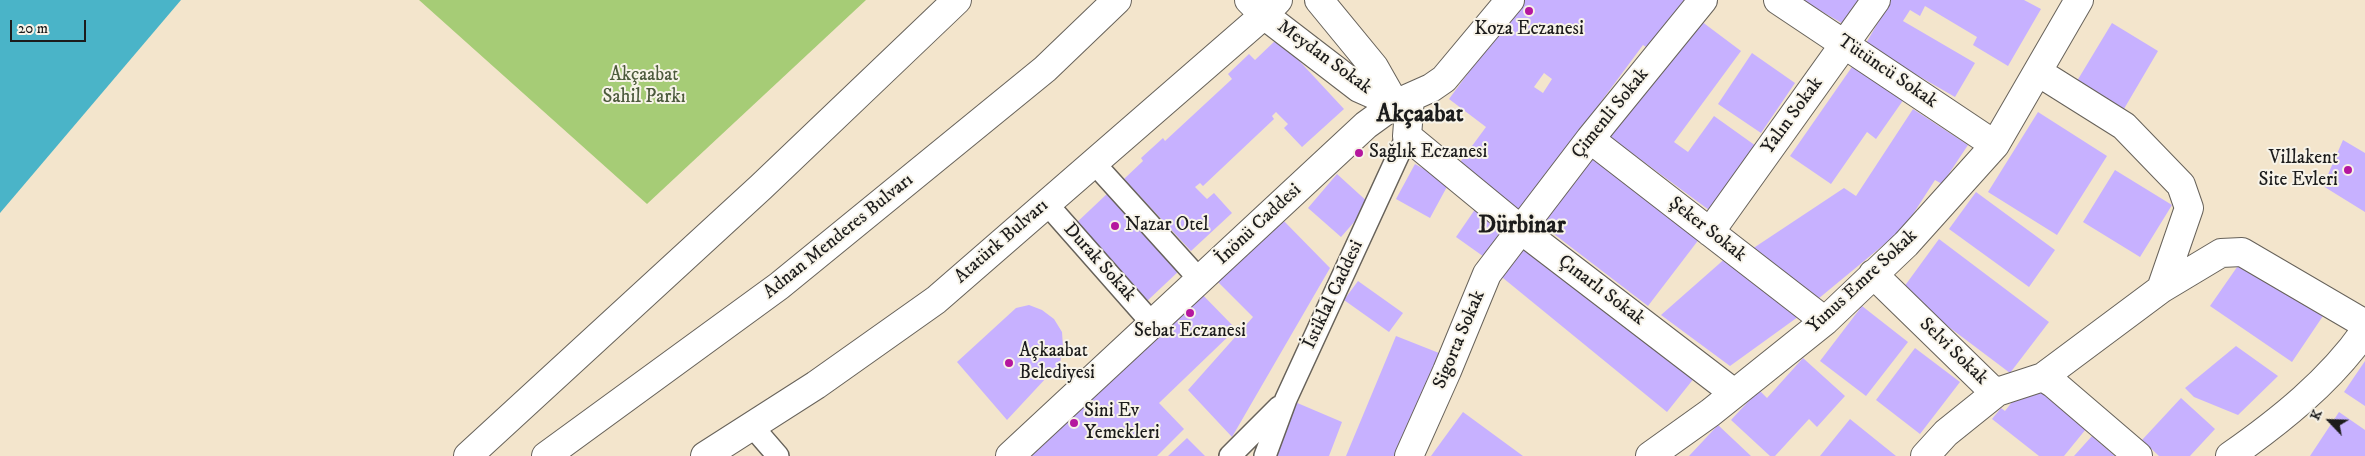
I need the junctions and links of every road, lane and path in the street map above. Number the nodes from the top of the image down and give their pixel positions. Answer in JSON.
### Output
{"nodes":[{"id":1,"x":957,"y":0,"type":"edge"},
{"id":2,"x":1117,"y":0,"type":"edge"},
{"id":3,"x":1319,"y":0,"type":"edge"},
{"id":4,"x":1510,"y":0,"type":"edge"},
{"id":5,"x":1702,"y":0,"type":"edge"},
{"id":6,"x":1778,"y":0,"type":"edge"},
{"id":7,"x":1876,"y":0,"type":"edge"},
{"id":8,"x":2072,"y":2,"type":"edge"},
{"id":9,"x":1264,"y":5,"type":"edge"},
{"id":10,"x":1845,"y":44,"type":"junction"},
{"id":11,"x":2038,"y":72,"type":"junction"},
{"id":12,"x":1403,"y":101,"type":"junction"},
{"id":13,"x":1407,"y":136,"type":"junction"},
{"id":14,"x":1590,"y":138,"type":"junction"},
{"id":15,"x":1995,"y":145,"type":"junction"},
{"id":16,"x":1094,"y":163,"type":"junction"},
{"id":17,"x":1047,"y":204,"type":"junction"},
{"id":18,"x":1520,"y":229,"type":"junction"},
{"id":19,"x":1710,"y":232,"type":"junction"},
{"id":20,"x":1873,"y":274,"type":"junction"},
{"id":21,"x":1200,"y":280,"type":"junction"},
{"id":22,"x":2161,"y":289,"type":"junction"},
{"id":23,"x":1152,"y":322,"type":"junction"},
{"id":24,"x":1825,"y":322,"type":"junction"},
{"id":25,"x":2365,"y":324,"type":"edge"},
{"id":26,"x":2365,"y":330,"type":"edge"},
{"id":27,"x":2043,"y":377,"type":"junction"},
{"id":28,"x":1997,"y":392,"type":"junction"},
{"id":29,"x":1734,"y":393,"type":"junction"},
{"id":30,"x":1286,"y":399,"type":"junction"},
{"id":31,"x":752,"y":426,"type":"junction"},
{"id":32,"x":468,"y":456,"type":"edge"},
{"id":33,"x":546,"y":456,"type":"edge"},
{"id":34,"x":704,"y":456,"type":"edge"},
{"id":35,"x":778,"y":456,"type":"edge"},
{"id":36,"x":1010,"y":456,"type":"edge"},
{"id":37,"x":1230,"y":456,"type":"edge"},
{"id":38,"x":1265,"y":456,"type":"edge"},
{"id":39,"x":1409,"y":456,"type":"edge"},
{"id":40,"x":1650,"y":456,"type":"edge"},
{"id":41,"x":1925,"y":456,"type":"edge"},
{"id":42,"x":2138,"y":456,"type":"edge"},
{"id":43,"x":2230,"y":456,"type":"edge"}],
"edges":[{"from":1,"to":32,"type":"main road"},
{"from":2,"to":33,"type":"main road","name":"Adnan Menderes Bulvarı"},
{"from":3,"to":12,"type":"main road","name":"Meydan Sokak"},
{"from":4,"to":12,"type":"main road","name":"İnönü Caddesi"},
{"from":5,"to":14,"type":"main road","name":"Çimenli Sokak"},
{"from":6,"to":10,"type":"main road","name":"Tütüncü Sokak"},
{"from":7,"to":10,"type":"main road","name":"Yalın Sokak"},
{"from":8,"to":11,"type":"main road","name":"Yunus Emre Sokak"},
{"from":9,"to":12,"type":"main road","name":"Meydan Sokak"},
{"from":9,"to":16,"type":"main road","name":"Atatürk Bulvarı"},
{"from":10,"to":15,"type":"main road","name":"Tütüncü Sokak"},
{"from":10,"to":19,"type":"main road","name":"Yalın Sokak"},
{"from":11,"to":15,"type":"main road","name":"Yunus Emre Sokak"},
{"from":11,"to":22,"type":"main road"},
{"from":12,"to":13,"type":"main road"},
{"from":12,"to":21,"type":"main road","name":"İnönü Caddesi"},
{"from":13,"to":18,"type":"main road","name":"Çınarlı Sokak"},
{"from":13,"to":30,"type":"street","name":"İstiklal Caddesi"},
{"from":14,"to":18,"type":"main road","name":"Çimenli Sokak"},
{"from":14,"to":19,"type":"main road","name":"Şeker Sokak"},
{"from":15,"to":20,"type":"main road","name":"Yunus Emre Sokak"},
{"from":16,"to":17,"type":"main road","name":"Atatürk Bulvarı"},
{"from":16,"to":21,"type":"street"},
{"from":17,"to":23,"type":"street","name":"Durak Sokak"},
{"from":17,"to":31,"type":"main road","name":"Atatürk Bulvarı"},
{"from":18,"to":29,"type":"main road","name":"Çınarlı Sokak"},
{"from":18,"to":39,"type":"main road","name":"Sigorta Sokak"},
{"from":19,"to":24,"type":"main road","name":"Şeker Sokak"},
{"from":20,"to":24,"type":"main road","name":"Yunus Emre Sokak"},
{"from":20,"to":28,"type":"main road","name":"Selvi Sokak"},
{"from":21,"to":23,"type":"main road","name":"İnönü Caddesi"},
{"from":22,"to":25,"type":"main road","name":"Selvi Sokak"},
{"from":22,"to":27,"type":"main road","name":"Selvi Sokak"},
{"from":23,"to":36,"type":"main road","name":"İnönü Caddesi"},
{"from":24,"to":29,"type":"main road","name":"Yunus Emre Sokak"},
{"from":26,"to":43,"type":"main road"},
{"from":27,"to":28,"type":"main road","name":"Selvi Sokak"},
{"from":27,"to":42,"type":"main road"},
{"from":28,"to":41,"type":"main road"},
{"from":29,"to":40,"type":"main road","name":"Yunus Emre Sokak"},
{"from":30,"to":37,"type":"street"},
{"from":30,"to":38,"type":"street","name":"İstiklal Caddesi"},
{"from":31,"to":34,"type":"main road","name":"Atatürk Bulvarı"},
{"from":31,"to":35,"type":"street"}]}
